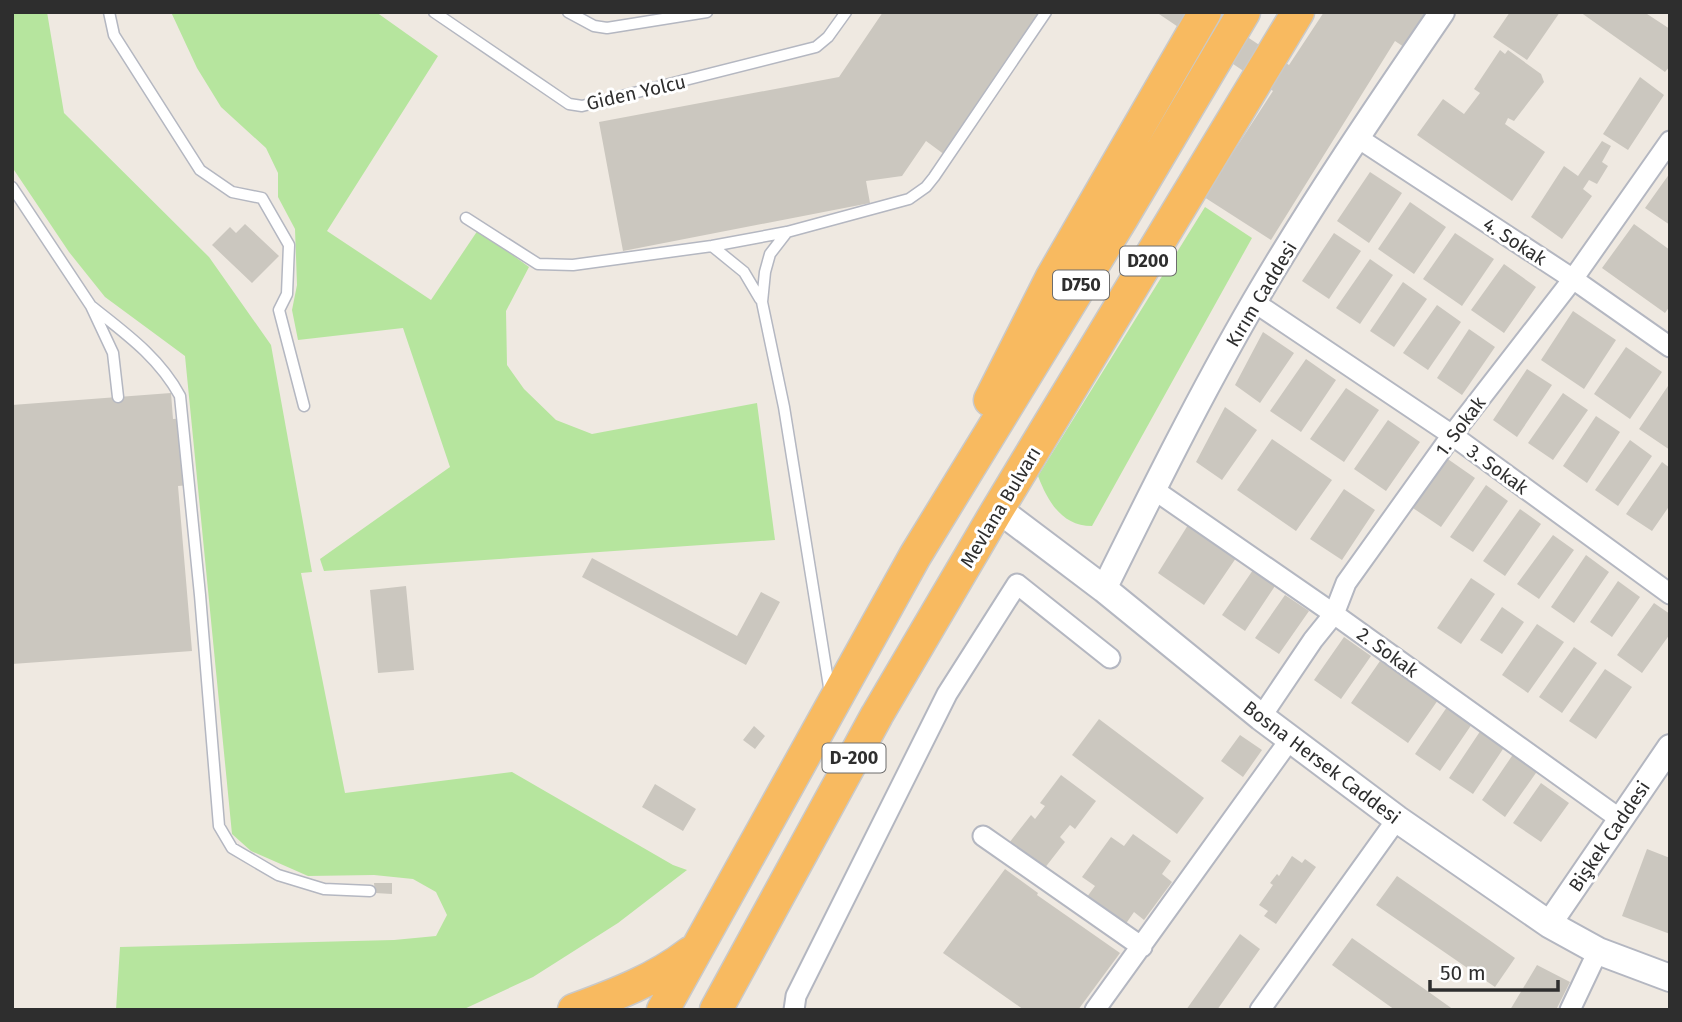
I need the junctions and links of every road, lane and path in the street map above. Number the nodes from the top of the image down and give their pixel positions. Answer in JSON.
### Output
{"nodes":[{"id":1,"x":109,"y":12,"type":"edge"},
{"id":2,"x":434,"y":12,"type":"edge"},
{"id":3,"x":568,"y":12,"type":"edge"},
{"id":4,"x":707,"y":12,"type":"edge"},
{"id":5,"x":846,"y":12,"type":"edge"},
{"id":6,"x":1046,"y":12,"type":"edge"},
{"id":7,"x":1205,"y":12,"type":"edge"},
{"id":8,"x":1244,"y":12,"type":"edge"},
{"id":9,"x":1298,"y":12,"type":"edge"},
{"id":10,"x":1442,"y":12,"type":"edge"},
{"id":11,"x":1358,"y":138,"type":"junction"},
{"id":12,"x":1670,"y":141,"type":"edge"},
{"id":13,"x":12,"y":187,"type":"edge"},
{"id":14,"x":466,"y":218,"type":"dead end"},
{"id":15,"x":787,"y":232,"type":"junction"},
{"id":16,"x":712,"y":246,"type":"junction"},
{"id":17,"x":1573,"y":279,"type":"junction"},
{"id":18,"x":762,"y":302,"type":"junction"},
{"id":19,"x":1254,"y":302,"type":"junction"},
{"id":20,"x":91,"y":306,"type":"junction"},
{"id":21,"x":1670,"y":347,"type":"edge"},
{"id":22,"x":118,"y":397,"type":"dead end"},
{"id":23,"x":304,"y":406,"type":"dead end"},
{"id":24,"x":1452,"y":435,"type":"junction"},
{"id":25,"x":1153,"y":489,"type":"junction"},
{"id":26,"x":998,"y":509,"type":"junction"},
{"id":27,"x":915,"y":556,"type":"junction"},
{"id":28,"x":1104,"y":589,"type":"junction"},
{"id":29,"x":1670,"y":594,"type":"edge"},
{"id":30,"x":1334,"y":614,"type":"junction"},
{"id":31,"x":1110,"y":658,"type":"dead end"},
{"id":32,"x":832,"y":704,"type":"junction"},
{"id":33,"x":1261,"y":717,"type":"junction"},
{"id":34,"x":1291,"y":738,"type":"junction"},
{"id":35,"x":1670,"y":747,"type":"edge"},
{"id":36,"x":1397,"y":819,"type":"junction"},
{"id":37,"x":1620,"y":819,"type":"junction"},
{"id":38,"x":984,"y":836,"type":"dead end"},
{"id":39,"x":370,"y":891,"type":"dead end"},
{"id":40,"x":1549,"y":924,"type":"junction"},
{"id":41,"x":696,"y":947,"type":"junction"},
{"id":42,"x":1142,"y":947,"type":"junction"},
{"id":43,"x":1598,"y":951,"type":"junction"},
{"id":44,"x":747,"y":952,"type":"junction"},
{"id":45,"x":1670,"y":978,"type":"edge"},
{"id":46,"x":574,"y":1010,"type":"edge"},
{"id":47,"x":663,"y":1010,"type":"edge"},
{"id":48,"x":716,"y":1010,"type":"edge"},
{"id":49,"x":744,"y":1010,"type":"edge"},
{"id":50,"x":794,"y":1010,"type":"edge"},
{"id":51,"x":1095,"y":1010,"type":"edge"},
{"id":52,"x":1260,"y":1010,"type":"edge"},
{"id":53,"x":1570,"y":1010,"type":"edge"}],
"edges":[{"from":1,"to":23,"type":"lane"},
{"from":2,"to":5,"type":"lane","name":"Giden Yolcu"},
{"from":3,"to":4,"type":"lane"},
{"from":6,"to":15,"type":"lane"},
{"from":7,"to":27,"type":"highway"},
{"from":8,"to":27,"type":"highway","number":"D750"},
{"from":9,"to":26,"type":"highway","name":"Mevlana Bulvarı","number":"D200"},
{"from":10,"to":11,"type":"street","name":"Kırım Caddesi"},
{"from":11,"to":17,"type":"street","name":"4. Sokak"},
{"from":11,"to":19,"type":"street","name":"Kırım Caddesi"},
{"from":12,"to":17,"type":"street","name":"1. Sokak"},
{"from":13,"to":20,"type":"lane"},
{"from":14,"to":16,"type":"lane"},
{"from":15,"to":16,"type":"lane"},
{"from":15,"to":18,"type":"lane"},
{"from":16,"to":18,"type":"lane"},
{"from":17,"to":21,"type":"street","name":"4. Sokak"},
{"from":17,"to":24,"type":"street","name":"1. Sokak"},
{"from":18,"to":32,"type":"lane"},
{"from":19,"to":24,"type":"street","name":"3. Sokak"},
{"from":19,"to":25,"type":"street","name":"Kırım Caddesi"},
{"from":20,"to":22,"type":"lane"},
{"from":20,"to":39,"type":"lane"},
{"from":24,"to":29,"type":"street","name":"3. Sokak"},
{"from":24,"to":30,"type":"street","name":"1. Sokak"},
{"from":25,"to":28,"type":"street","name":"Kırım Caddesi"},
{"from":25,"to":30,"type":"street","name":"2. Sokak"},
{"from":26,"to":28,"type":"main road","name":"Bosna Hersek Caddesi"},
{"from":26,"to":44,"type":"highway","name":"Mevlana Bulvarı","number":"D-200"},
{"from":27,"to":32,"type":"highway","number":"D-200"},
{"from":28,"to":33,"type":"main road","name":"Bosna Hersek Caddesi"},
{"from":30,"to":33,"type":"street","name":"1. Sokak"},
{"from":30,"to":37,"type":"street","name":"2. Sokak"},
{"from":31,"to":50,"type":"street"},
{"from":32,"to":41,"type":"highway","number":"D-200"},
{"from":33,"to":34,"type":"main road","name":"Bosna Hersek Caddesi"},
{"from":34,"to":36,"type":"main road","name":"Bosna Hersek Caddesi"},
{"from":34,"to":42,"type":"street"},
{"from":35,"to":37,"type":"street","name":"Bişkek Caddesi"},
{"from":36,"to":40,"type":"main road","name":"Bosna Hersek Caddesi"},
{"from":36,"to":52,"type":"street"},
{"from":37,"to":40,"type":"street","name":"Bişkek Caddesi"},
{"from":38,"to":42,"type":"street"},
{"from":40,"to":43,"type":"main road","name":"Bosna Hersek Caddesi"},
{"from":41,"to":46,"type":"highway","number":"D-200"},
{"from":41,"to":47,"type":"highway"},
{"from":42,"to":51,"type":"street"},
{"from":43,"to":45,"type":"main road","name":"Bosna Hersek Caddesi"},
{"from":43,"to":53,"type":"street"},
{"from":44,"to":48,"type":"highway","name":"Mevlana Bulvarı","number":"D-200"},
{"from":44,"to":49,"type":"highway"}]}
